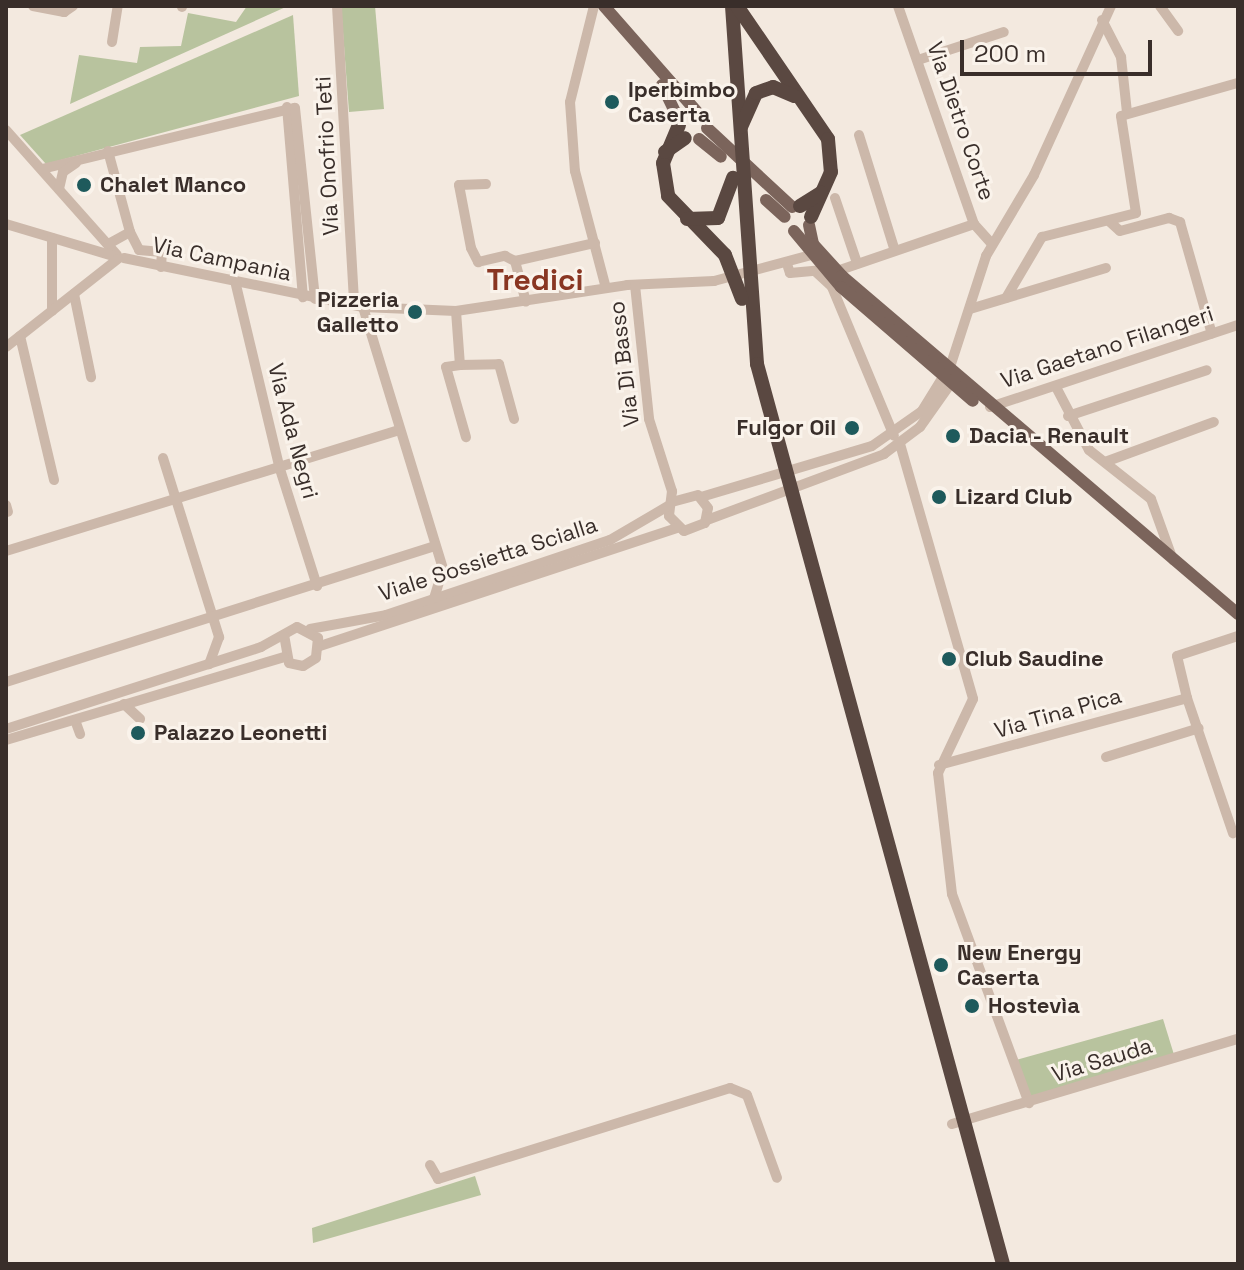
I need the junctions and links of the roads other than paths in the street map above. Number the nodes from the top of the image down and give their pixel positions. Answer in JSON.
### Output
{"nodes":[{"id":1,"x":33,"y":6,"type":"edge"},
{"id":2,"x":73,"y":6,"type":"edge"},
{"id":3,"x":118,"y":6,"type":"edge"},
{"id":4,"x":337,"y":6,"type":"edge"},
{"id":5,"x":594,"y":6,"type":"edge"},
{"id":6,"x":604,"y":6,"type":"edge"},
{"id":7,"x":734,"y":6,"type":"edge"},
{"id":8,"x":898,"y":6,"type":"edge"},
{"id":9,"x":1111,"y":6,"type":"edge"},
{"id":10,"x":1160,"y":6,"type":"edge"},
{"id":11,"x":1102,"y":20,"type":"junction"},
{"id":12,"x":1178,"y":31,"type":"dead end"},
{"id":13,"x":1004,"y":32,"type":"dead end"},
{"id":14,"x":112,"y":42,"type":"dead end"},
{"id":15,"x":921,"y":59,"type":"junction"},
{"id":16,"x":652,"y":65,"type":"junction"},
{"id":17,"x":1238,"y":83,"type":"edge"},
{"id":18,"x":801,"y":100,"type":"junction"},
{"id":19,"x":1127,"y":112,"type":"junction"},
{"id":20,"x":699,"y":114,"type":"junction"},
{"id":21,"x":6,"y":130,"type":"edge"},
{"id":22,"x":690,"y":130,"type":"junction"},
{"id":23,"x":859,"y":135,"type":"dead end"},
{"id":24,"x":737,"y":140,"type":"junction"},
{"id":25,"x":108,"y":151,"type":"junction"},
{"id":26,"x":90,"y":156,"type":"junction"},
{"id":27,"x":738,"y":162,"type":"junction"},
{"id":28,"x":42,"y":169,"type":"junction"},
{"id":29,"x":486,"y":184,"type":"dead end"},
{"id":30,"x":59,"y":189,"type":"junction"},
{"id":31,"x":829,"y":190,"type":"junction"},
{"id":32,"x":800,"y":214,"type":"junction"},
{"id":33,"x":687,"y":219,"type":"junction"},
{"id":34,"x":1108,"y":222,"type":"junction"},
{"id":35,"x":6,"y":224,"type":"edge"},
{"id":36,"x":974,"y":224,"type":"junction"},
{"id":37,"x":130,"y":232,"type":"junction"},
{"id":38,"x":52,"y":238,"type":"junction"},
{"id":39,"x":595,"y":243,"type":"junction"},
{"id":40,"x":108,"y":244,"type":"junction"},
{"id":41,"x":992,"y":244,"type":"junction"},
{"id":42,"x":895,"y":251,"type":"junction"},
{"id":43,"x":811,"y":255,"type":"junction"},
{"id":44,"x":119,"y":257,"type":"junction"},
{"id":45,"x":515,"y":261,"type":"junction"},
{"id":46,"x":857,"y":263,"type":"junction"},
{"id":47,"x":161,"y":267,"type":"junction"},
{"id":48,"x":788,"y":267,"type":"junction"},
{"id":49,"x":1106,"y":268,"type":"dead end"},
{"id":50,"x":837,"y":271,"type":"junction"},
{"id":51,"x":236,"y":285,"type":"junction"},
{"id":52,"x":635,"y":285,"type":"junction"},
{"id":53,"x":606,"y":288,"type":"junction"},
{"id":54,"x":743,"y":289,"type":"junction"},
{"id":55,"x":74,"y":294,"type":"junction"},
{"id":56,"x":842,"y":296,"type":"junction"},
{"id":57,"x":309,"y":298,"type":"junction"},
{"id":58,"x":1006,"y":298,"type":"junction"},
{"id":59,"x":526,"y":302,"type":"junction"},
{"id":60,"x":358,"y":306,"type":"junction"},
{"id":61,"x":970,"y":309,"type":"junction"},
{"id":62,"x":52,"y":311,"type":"junction"},
{"id":63,"x":456,"y":311,"type":"junction"},
{"id":64,"x":1238,"y":325,"type":"edge"},
{"id":65,"x":1212,"y":334,"type":"junction"},
{"id":66,"x":20,"y":336,"type":"junction"},
{"id":67,"x":6,"y":347,"type":"edge"},
{"id":68,"x":460,"y":365,"type":"junction"},
{"id":69,"x":1207,"y":370,"type":"dead end"},
{"id":70,"x":950,"y":376,"type":"junction"},
{"id":71,"x":91,"y":377,"type":"dead end"},
{"id":72,"x":1056,"y":387,"type":"junction"},
{"id":73,"x":986,"y":405,"type":"junction"},
{"id":74,"x":1068,"y":416,"type":"junction"},
{"id":75,"x":514,"y":419,"type":"dead end"},
{"id":76,"x":1214,"y":422,"type":"dead end"},
{"id":77,"x":399,"y":430,"type":"junction"},
{"id":78,"x":466,"y":437,"type":"dead end"},
{"id":79,"x":897,"y":440,"type":"junction"},
{"id":80,"x":163,"y":458,"type":"dead end"},
{"id":81,"x":1105,"y":462,"type":"junction"},
{"id":82,"x":279,"y":466,"type":"junction"},
{"id":83,"x":54,"y":480,"type":"dead end"},
{"id":84,"x":670,"y":483,"type":"junction"},
{"id":85,"x":686,"y":493,"type":"junction"},
{"id":86,"x":701,"y":497,"type":"junction"},
{"id":87,"x":176,"y":499,"type":"junction"},
{"id":88,"x":671,"y":503,"type":"junction"},
{"id":89,"x":707,"y":520,"type":"junction"},
{"id":90,"x":677,"y":528,"type":"junction"},
{"id":91,"x":435,"y":546,"type":"junction"},
{"id":92,"x":6,"y":551,"type":"edge"},
{"id":93,"x":1173,"y":560,"type":"junction"},
{"id":94,"x":443,"y":569,"type":"junction"},
{"id":95,"x":317,"y":586,"type":"junction"},
{"id":96,"x":470,"y":586,"type":"junction"},
{"id":97,"x":433,"y":598,"type":"junction"},
{"id":98,"x":1238,"y":614,"type":"edge"},
{"id":99,"x":214,"y":618,"type":"junction"},
{"id":100,"x":310,"y":629,"type":"junction"},
{"id":101,"x":284,"y":636,"type":"junction"},
{"id":102,"x":1238,"y":636,"type":"edge"},
{"id":103,"x":219,"y":637,"type":"junction"},
{"id":104,"x":320,"y":646,"type":"junction"},
{"id":105,"x":245,"y":652,"type":"junction"},
{"id":106,"x":284,"y":657,"type":"junction"},
{"id":107,"x":209,"y":664,"type":"junction"},
{"id":108,"x":6,"y":682,"type":"edge"},
{"id":109,"x":144,"y":697,"type":"junction"},
{"id":110,"x":1187,"y":698,"type":"junction"},
{"id":111,"x":124,"y":704,"type":"junction"},
{"id":112,"x":75,"y":720,"type":"junction"},
{"id":113,"x":1199,"y":728,"type":"junction"},
{"id":114,"x":6,"y":729,"type":"edge"},
{"id":115,"x":79,"y":733,"type":"dead end"},
{"id":116,"x":6,"y":740,"type":"edge"},
{"id":117,"x":1106,"y":757,"type":"dead end"},
{"id":118,"x":939,"y":765,"type":"junction"},
{"id":119,"x":1233,"y":833,"type":"dead end"},
{"id":120,"x":1238,"y":1039,"type":"edge"},
{"id":121,"x":1029,"y":1103,"type":"junction"},
{"id":122,"x":952,"y":1124,"type":"dead end"},
{"id":123,"x":430,"y":1165,"type":"dead end"},
{"id":124,"x":777,"y":1178,"type":"dead end"},
{"id":125,"x":1003,"y":1264,"type":"edge"}],
"edges":[{"from":1,"to":2,"type":"street"},
{"from":3,"to":14,"type":"street"},
{"from":4,"to":60,"type":"street","name":"Via Onofrio Teti"},
{"from":5,"to":39,"type":"street"},
{"from":6,"to":16,"type":"main road"},
{"from":7,"to":18,"type":"highway"},
{"from":7,"to":24,"type":"highway"},
{"from":8,"to":15,"type":"street","name":"Via Dietro Corte"},
{"from":9,"to":11,"type":"street"},
{"from":10,"to":12,"type":"street"},
{"from":11,"to":19,"type":"street"},
{"from":11,"to":41,"type":"street"},
{"from":13,"to":15,"type":"street"},
{"from":15,"to":36,"type":"street","name":"Via Dietro Corte"},
{"from":16,"to":20,"type":"main road"},
{"from":16,"to":22,"type":"main road"},
{"from":17,"to":19,"type":"street"},
{"from":18,"to":24,"type":"highway"},
{"from":18,"to":31,"type":"highway"},
{"from":19,"to":34,"type":"street"},
{"from":20,"to":22,"type":"main road"},
{"from":20,"to":22,"type":"main road"},
{"from":21,"to":28,"type":"street"},
{"from":22,"to":32,"type":"main road"},
{"from":22,"to":33,"type":"highway"},
{"from":23,"to":42,"type":"street"},
{"from":24,"to":27,"type":"highway"},
{"from":25,"to":26,"type":"street"},
{"from":25,"to":37,"type":"street"},
{"from":25,"to":57,"type":"street"},
{"from":26,"to":28,"type":"street"},
{"from":26,"to":30,"type":"street"},
{"from":27,"to":33,"type":"highway"},
{"from":27,"to":54,"type":"highway"},
{"from":28,"to":30,"type":"street"},
{"from":29,"to":45,"type":"street"},
{"from":30,"to":40,"type":"street"},
{"from":31,"to":32,"type":"highway"},
{"from":31,"to":46,"type":"street"},
{"from":32,"to":43,"type":"main road"},
{"from":32,"to":50,"type":"main road"},
{"from":33,"to":54,"type":"highway"},
{"from":34,"to":58,"type":"street"},
{"from":34,"to":65,"type":"street"},
{"from":35,"to":38,"type":"street","name":"Via Campania"},
{"from":36,"to":41,"type":"street","name":"Via Dietro Corte"},
{"from":36,"to":42,"type":"street"},
{"from":37,"to":40,"type":"street"},
{"from":37,"to":47,"type":"street"},
{"from":38,"to":44,"type":"street","name":"Via Campania"},
{"from":38,"to":62,"type":"street"},
{"from":39,"to":45,"type":"street"},
{"from":39,"to":53,"type":"street"},
{"from":40,"to":44,"type":"street"},
{"from":41,"to":61,"type":"street"},
{"from":42,"to":46,"type":"street"},
{"from":43,"to":48,"type":"street","name":"Via Campania"},
{"from":43,"to":56,"type":"main road"},
{"from":44,"to":47,"type":"street","name":"Via Campania"},
{"from":44,"to":55,"type":"street"},
{"from":45,"to":59,"type":"street"},
{"from":46,"to":50,"type":"street"},
{"from":47,"to":51,"type":"street","name":"Via Campania"},
{"from":48,"to":52,"type":"street","name":"Via Campania"},
{"from":48,"to":56,"type":"street","name":"Via Campania"},
{"from":49,"to":58,"type":"street"},
{"from":50,"to":70,"type":"main road"},
{"from":51,"to":57,"type":"street","name":"Via Campania"},
{"from":51,"to":82,"type":"street","name":"Via Ada Negri"},
{"from":52,"to":53,"type":"street","name":"Via Campania"},
{"from":52,"to":84,"type":"street","name":"Via Di Basso"},
{"from":53,"to":59,"type":"street","name":"Via Campania"},
{"from":54,"to":125,"type":"highway"},
{"from":55,"to":62,"type":"street"},
{"from":55,"to":71,"type":"street"},
{"from":56,"to":70,"type":"main road"},
{"from":56,"to":79,"type":"street","name":"Via Campania"},
{"from":57,"to":60,"type":"street","name":"Via Campania"},
{"from":58,"to":61,"type":"street"},
{"from":59,"to":63,"type":"street","name":"Via Campania"},
{"from":60,"to":63,"type":"street","name":"Via Campania"},
{"from":60,"to":77,"type":"street","name":"Via Onofrio Teti"},
{"from":61,"to":70,"type":"street"},
{"from":62,"to":66,"type":"street"},
{"from":63,"to":68,"type":"street"},
{"from":64,"to":65,"type":"street","name":"Via Gaetano Filangeri"},
{"from":65,"to":72,"type":"street","name":"Via Gaetano Filangeri"},
{"from":66,"to":67,"type":"street"},
{"from":66,"to":83,"type":"street"},
{"from":68,"to":75,"type":"street"},
{"from":68,"to":78,"type":"street"},
{"from":69,"to":74,"type":"street"},
{"from":70,"to":73,"type":"main road"},
{"from":70,"to":79,"type":"street","name":"Viale Sossietta Scialla"},
{"from":72,"to":73,"type":"street","name":"Via Gaetano Filangeri"},
{"from":72,"to":74,"type":"street"},
{"from":73,"to":93,"type":"main road"},
{"from":74,"to":81,"type":"street"},
{"from":76,"to":81,"type":"street"},
{"from":77,"to":82,"type":"street"},
{"from":77,"to":91,"type":"street","name":"Via Onofrio Teti"},
{"from":79,"to":86,"type":"street"},
{"from":79,"to":89,"type":"street","name":"Viale Sossietta Scialla"},
{"from":79,"to":118,"type":"street","name":"Via Campania"},
{"from":80,"to":87,"type":"street"},
{"from":81,"to":93,"type":"street"},
{"from":82,"to":87,"type":"street"},
{"from":82,"to":95,"type":"street","name":"Via Ada Negri"},
{"from":84,"to":85,"type":"street"},
{"from":84,"to":88,"type":"street","name":"Via Di Basso"},
{"from":85,"to":86,"type":"street"},
{"from":85,"to":88,"type":"street","name":"Viale Sossietta Scialla"},
{"from":86,"to":89,"type":"street"},
{"from":87,"to":92,"type":"street"},
{"from":87,"to":99,"type":"street"},
{"from":88,"to":90,"type":"street"},
{"from":88,"to":96,"type":"street","name":"Viale Sossietta Scialla"},
{"from":89,"to":90,"type":"street","name":"Viale Sossietta Scialla"},
{"from":90,"to":104,"type":"street","name":"Viale Sossietta Scialla"},
{"from":91,"to":94,"type":"street","name":"Via Onofrio Teti"},
{"from":91,"to":95,"type":"street"},
{"from":93,"to":98,"type":"main road"},
{"from":94,"to":96,"type":"street"},
{"from":94,"to":97,"type":"street"},
{"from":95,"to":99,"type":"street"},
{"from":96,"to":97,"type":"street","name":"Viale Sossietta Scialla"},
{"from":97,"to":100,"type":"street","name":"Viale Sossietta Scialla"},
{"from":99,"to":103,"type":"street"},
{"from":99,"to":108,"type":"street"},
{"from":100,"to":101,"type":"street","name":"Viale Sossietta Scialla"},
{"from":100,"to":104,"type":"street"},
{"from":101,"to":105,"type":"street","name":"Viale Sossietta Scialla"},
{"from":101,"to":106,"type":"street"},
{"from":102,"to":110,"type":"street"},
{"from":103,"to":105,"type":"street"},
{"from":103,"to":107,"type":"street"},
{"from":104,"to":106,"type":"street","name":"Viale Sossietta Scialla"},
{"from":105,"to":107,"type":"street","name":"Viale Sossietta Scialla"},
{"from":106,"to":109,"type":"street","name":"Viale Sossietta Scialla"},
{"from":107,"to":114,"type":"street","name":"Viale Sossietta Scialla"},
{"from":109,"to":111,"type":"street","name":"Viale Sossietta Scialla"},
{"from":109,"to":111,"type":"street"},
{"from":110,"to":113,"type":"street"},
{"from":110,"to":118,"type":"street","name":"Via Tina Pica"},
{"from":111,"to":112,"type":"street","name":"Viale Sossietta Scialla"},
{"from":112,"to":115,"type":"street"},
{"from":112,"to":116,"type":"street","name":"Viale Sossietta Scialla"},
{"from":113,"to":117,"type":"street"},
{"from":113,"to":119,"type":"street"},
{"from":118,"to":121,"type":"street"},
{"from":120,"to":121,"type":"street","name":"Via Sauda"},
{"from":121,"to":122,"type":"street","name":"Via Sauda"},
{"from":123,"to":124,"type":"street"}]}
